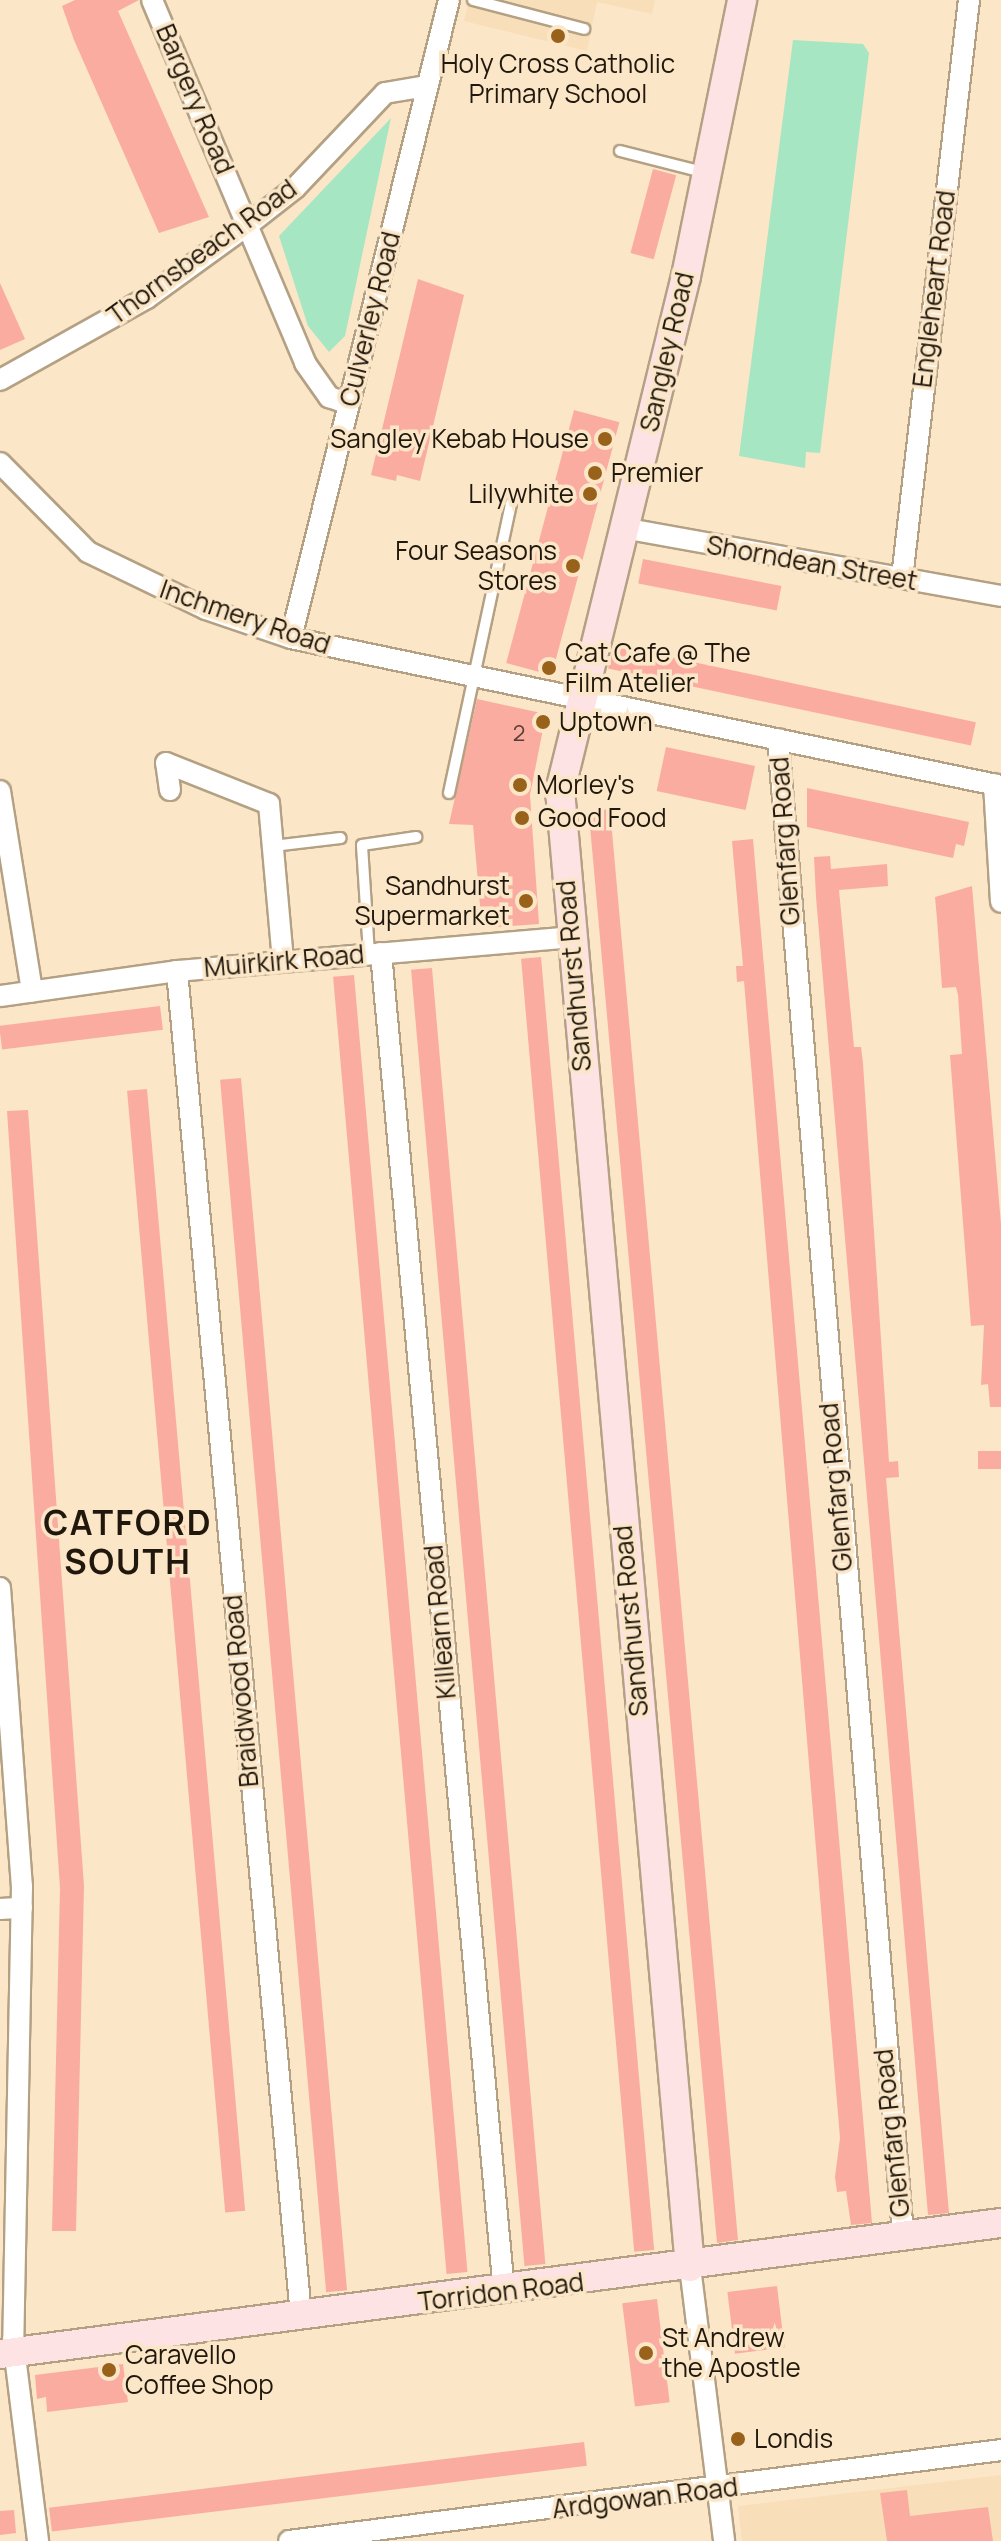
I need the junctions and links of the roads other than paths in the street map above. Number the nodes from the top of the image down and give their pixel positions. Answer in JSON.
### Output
{"nodes":[{"id":1,"x":152,"y":0,"type":"edge"},
{"id":2,"x":449,"y":0,"type":"edge"},
{"id":3,"x":473,"y":0,"type":"edge"},
{"id":4,"x":742,"y":0,"type":"edge"},
{"id":5,"x":969,"y":0,"type":"edge"},
{"id":6,"x":584,"y":29,"type":"dead end"},
{"id":7,"x":427,"y":86,"type":"junction"},
{"id":8,"x":620,"y":151,"type":"dead end"},
{"id":9,"x":703,"y":172,"type":"junction"},
{"id":10,"x":248,"y":225,"type":"junction"},
{"id":11,"x":0,"y":380,"type":"edge"},
{"id":12,"x":349,"y":404,"type":"junction"},
{"id":13,"x":0,"y":463,"type":"edge"},
{"id":14,"x":511,"y":503,"type":"dead end"},
{"id":15,"x":623,"y":528,"type":"junction"},
{"id":16,"x":902,"y":578,"type":"junction"},
{"id":17,"x":1001,"y":596,"type":"edge"},
{"id":18,"x":291,"y":638,"type":"junction"},
{"id":19,"x":469,"y":678,"type":"junction"},
{"id":20,"x":577,"y":701,"type":"junction"},
{"id":21,"x":778,"y":739,"type":"junction"},
{"id":22,"x":997,"y":785,"type":"edge"},
{"id":23,"x":170,"y":790,"type":"dead end"},
{"id":24,"x":0,"y":791,"type":"edge"},
{"id":25,"x":449,"y":793,"type":"dead end"},
{"id":26,"x":416,"y":837,"type":"dead end"},
{"id":27,"x":341,"y":838,"type":"dead end"},
{"id":28,"x":273,"y":846,"type":"junction"},
{"id":29,"x":1001,"y":902,"type":"edge"},
{"id":30,"x":570,"y":937,"type":"junction"},
{"id":31,"x":375,"y":953,"type":"junction"},
{"id":32,"x":283,"y":961,"type":"junction"},
{"id":33,"x":177,"y":971,"type":"junction"},
{"id":34,"x":32,"y":991,"type":"junction"},
{"id":35,"x":0,"y":996,"type":"edge"},
{"id":36,"x":0,"y":1588,"type":"edge"},
{"id":37,"x":4,"y":1686,"type":"edge"},
{"id":38,"x":22,"y":1908,"type":"junction"},
{"id":39,"x":0,"y":1909,"type":"edge"},
{"id":40,"x":8,"y":2131,"type":"edge"},
{"id":41,"x":1001,"y":2223,"type":"edge"},
{"id":42,"x":903,"y":2234,"type":"junction"},
{"id":43,"x":690,"y":2267,"type":"junction"},
{"id":44,"x":504,"y":2292,"type":"junction"},
{"id":45,"x":301,"y":2316,"type":"junction"},
{"id":46,"x":7,"y":2353,"type":"edge"},
{"id":47,"x":1001,"y":2450,"type":"edge"},
{"id":48,"x":717,"y":2488,"type":"junction"},
{"id":49,"x":38,"y":2541,"type":"edge"},
{"id":50,"x":289,"y":2541,"type":"edge"},
{"id":51,"x":724,"y":2541,"type":"edge"}],
"edges":[{"from":1,"to":10,"type":"street","name":"Bargery Road"},
{"from":2,"to":7,"type":"street","name":"Culverley Road"},
{"from":3,"to":6,"type":"lane"},
{"from":4,"to":9,"type":"street","name":"Sangley Road"},
{"from":5,"to":16,"type":"street","name":"Engleheart Road"},
{"from":7,"to":10,"type":"street","name":"Thornsbeach Road"},
{"from":7,"to":12,"type":"street","name":"Culverley Road"},
{"from":8,"to":9,"type":"lane"},
{"from":9,"to":15,"type":"street","name":"Sangley Road"},
{"from":10,"to":11,"type":"street","name":"Thornsbeach Road"},
{"from":10,"to":12,"type":"street","name":"Bargery Road"},
{"from":12,"to":18,"type":"street","name":"Culverley Road"},
{"from":13,"to":18,"type":"street","name":"Inchmery Road"},
{"from":14,"to":19,"type":"lane"},
{"from":15,"to":16,"type":"street","name":"Shorndean Street"},
{"from":15,"to":20,"type":"street","name":"Sangley Road"},
{"from":16,"to":17,"type":"street","name":"Shorndean Street"},
{"from":18,"to":19,"type":"street","name":"Inchmery Road"},
{"from":19,"to":20,"type":"street","name":"Inchmery Road"},
{"from":19,"to":25,"type":"lane"},
{"from":20,"to":21,"type":"street","name":"Inchmery Road"},
{"from":20,"to":30,"type":"street","name":"Sandhurst Road"},
{"from":21,"to":22,"type":"street","name":"Inchmery Road"},
{"from":21,"to":42,"type":"street","name":"Glenfarg Road"},
{"from":22,"to":29,"type":"street"},
{"from":23,"to":28,"type":"street"},
{"from":24,"to":34,"type":"street"},
{"from":26,"to":31,"type":"lane"},
{"from":27,"to":28,"type":"lane"},
{"from":28,"to":32,"type":"street"},
{"from":30,"to":31,"type":"street","name":"Muirkirk Road"},
{"from":30,"to":43,"type":"street","name":"Sandhurst Road"},
{"from":31,"to":32,"type":"street","name":"Muirkirk Road"},
{"from":31,"to":44,"type":"street","name":"Killearn Road"},
{"from":32,"to":33,"type":"street","name":"Muirkirk Road"},
{"from":33,"to":34,"type":"street","name":"Muirkirk Road"},
{"from":33,"to":45,"type":"street","name":"Braidwood Road"},
{"from":34,"to":35,"type":"street","name":"Muirkirk Road"},
{"from":36,"to":37,"type":"street"},
{"from":37,"to":38,"type":"street"},
{"from":38,"to":39,"type":"street"},
{"from":38,"to":40,"type":"street"},
{"from":40,"to":46,"type":"street"},
{"from":41,"to":42,"type":"street","name":"Torridon Road"},
{"from":42,"to":43,"type":"street","name":"Torridon Road"},
{"from":43,"to":44,"type":"street","name":"Torridon Road"},
{"from":43,"to":48,"type":"street","name":"Sandhurst Road"},
{"from":44,"to":45,"type":"street","name":"Torridon Road"},
{"from":45,"to":46,"type":"street","name":"Torridon Road"},
{"from":46,"to":49,"type":"street"},
{"from":47,"to":48,"type":"street","name":"Ardgowan Road"},
{"from":48,"to":50,"type":"street","name":"Ardgowan Road"},
{"from":48,"to":51,"type":"street","name":"Sandhurst Road"}]}
